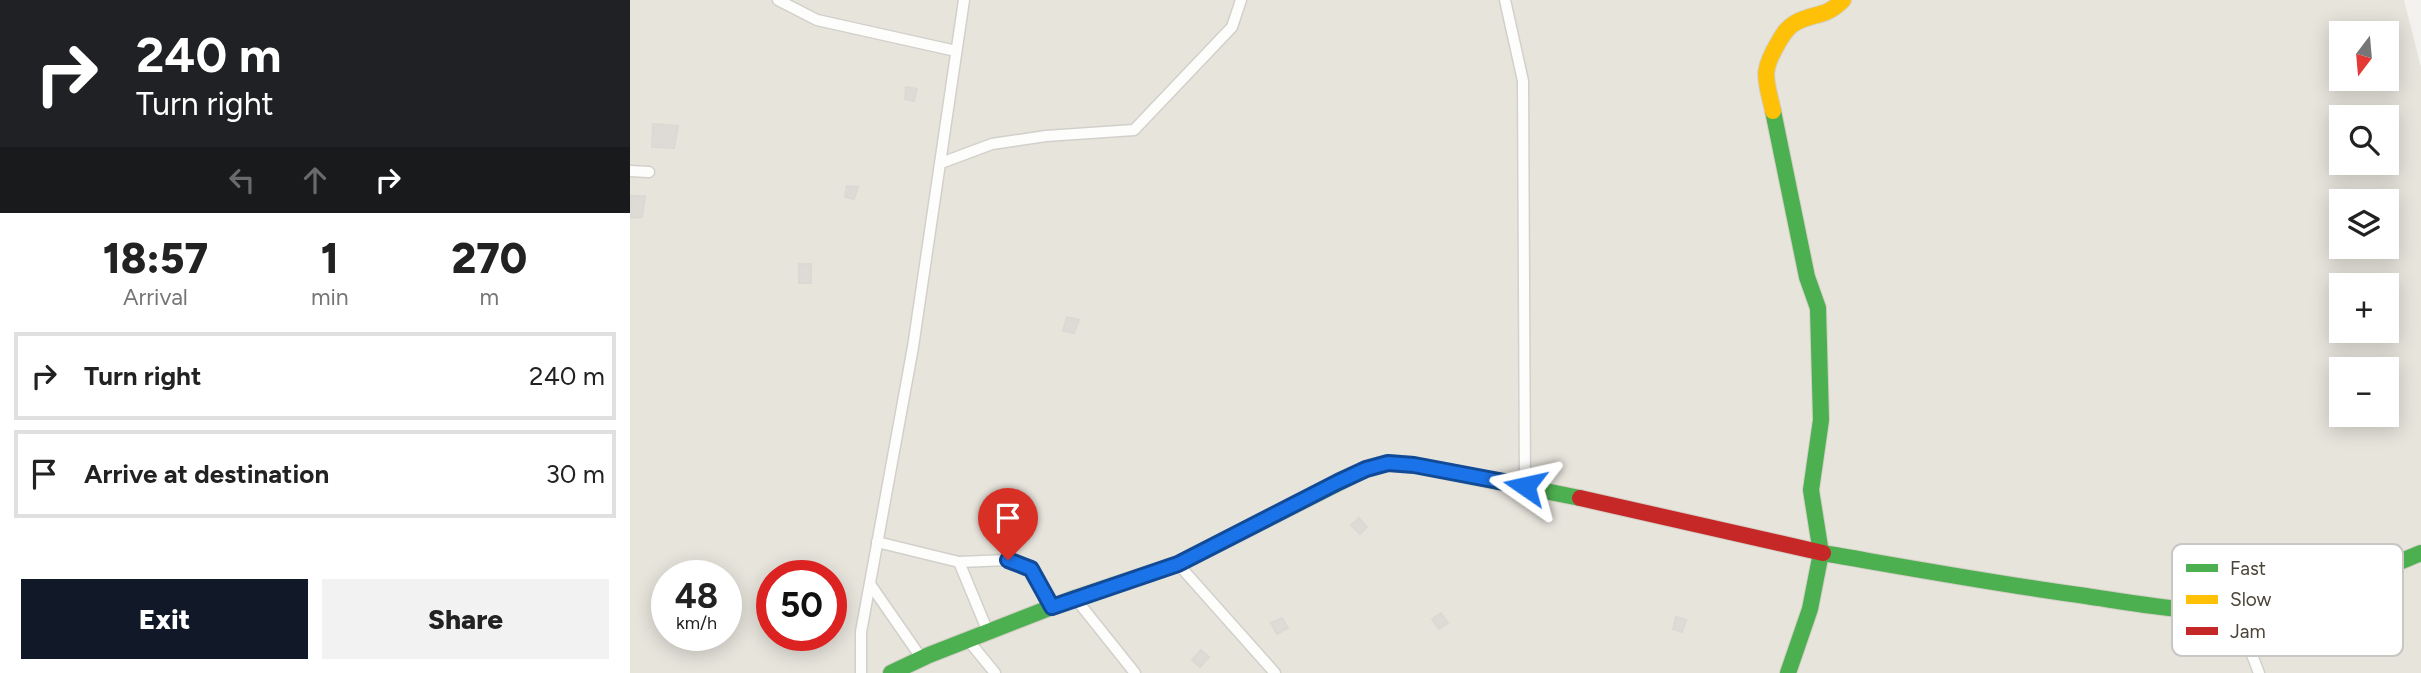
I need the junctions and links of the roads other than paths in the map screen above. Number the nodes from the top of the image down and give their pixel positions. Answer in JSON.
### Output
{"nodes":[{"id":1,"x":778,"y":0,"type":"edge"},
{"id":2,"x":964,"y":0,"type":"edge"},
{"id":3,"x":1241,"y":0,"type":"edge"},
{"id":4,"x":1505,"y":0,"type":"edge"},
{"id":5,"x":1843,"y":0,"type":"edge"},
{"id":6,"x":956,"y":51,"type":"junction"},
{"id":7,"x":941,"y":163,"type":"junction"},
{"id":8,"x":630,"y":170,"type":"edge"},
{"id":9,"x":649,"y":172,"type":"dead end"},
{"id":10,"x":1525,"y":486,"type":"junction"},
{"id":11,"x":877,"y":542,"type":"junction"},
{"id":12,"x":1821,"y":553,"type":"junction"},
{"id":13,"x":2421,"y":553,"type":"edge"},
{"id":14,"x":2403,"y":560,"type":"edge"},
{"id":15,"x":959,"y":562,"type":"junction"},
{"id":16,"x":1178,"y":564,"type":"junction"},
{"id":17,"x":870,"y":584,"type":"junction"},
{"id":18,"x":1075,"y":598,"type":"junction"},
{"id":19,"x":1052,"y":607,"type":"junction"},
{"id":20,"x":2172,"y":608,"type":"edge"},
{"id":21,"x":988,"y":632,"type":"junction"},
{"id":22,"x":968,"y":640,"type":"junction"},
{"id":23,"x":2252,"y":656,"type":"edge"},
{"id":24,"x":922,"y":659,"type":"junction"},
{"id":25,"x":861,"y":673,"type":"edge"},
{"id":26,"x":891,"y":673,"type":"edge"},
{"id":27,"x":995,"y":673,"type":"edge"},
{"id":28,"x":1135,"y":673,"type":"edge"},
{"id":29,"x":1275,"y":673,"type":"edge"},
{"id":30,"x":1788,"y":673,"type":"edge"},
{"id":31,"x":2259,"y":673,"type":"edge"}],
"edges":[{"from":1,"to":6,"type":"street"},
{"from":2,"to":6,"type":"street"},
{"from":3,"to":7,"type":"street"},
{"from":4,"to":10,"type":"street"},
{"from":5,"to":12,"type":"main road"},
{"from":6,"to":7,"type":"street"},
{"from":7,"to":11,"type":"street"},
{"from":8,"to":9,"type":"street"},
{"from":10,"to":12,"type":"main road"},
{"from":10,"to":16,"type":"main road"},
{"from":11,"to":15,"type":"street"},
{"from":11,"to":17,"type":"street"},
{"from":12,"to":20,"type":"main road"},
{"from":12,"to":30,"type":"main road"},
{"from":13,"to":14,"type":"main road"},
{"from":15,"to":19,"type":"street"},
{"from":15,"to":21,"type":"street"},
{"from":16,"to":18,"type":"main road"},
{"from":16,"to":29,"type":"street"},
{"from":17,"to":24,"type":"street"},
{"from":17,"to":25,"type":"street"},
{"from":18,"to":19,"type":"main road"},
{"from":18,"to":28,"type":"street"},
{"from":19,"to":21,"type":"main road"},
{"from":21,"to":22,"type":"main road"},
{"from":22,"to":24,"type":"main road"},
{"from":22,"to":27,"type":"street"},
{"from":23,"to":31,"type":"street"},
{"from":24,"to":26,"type":"main road"}]}
